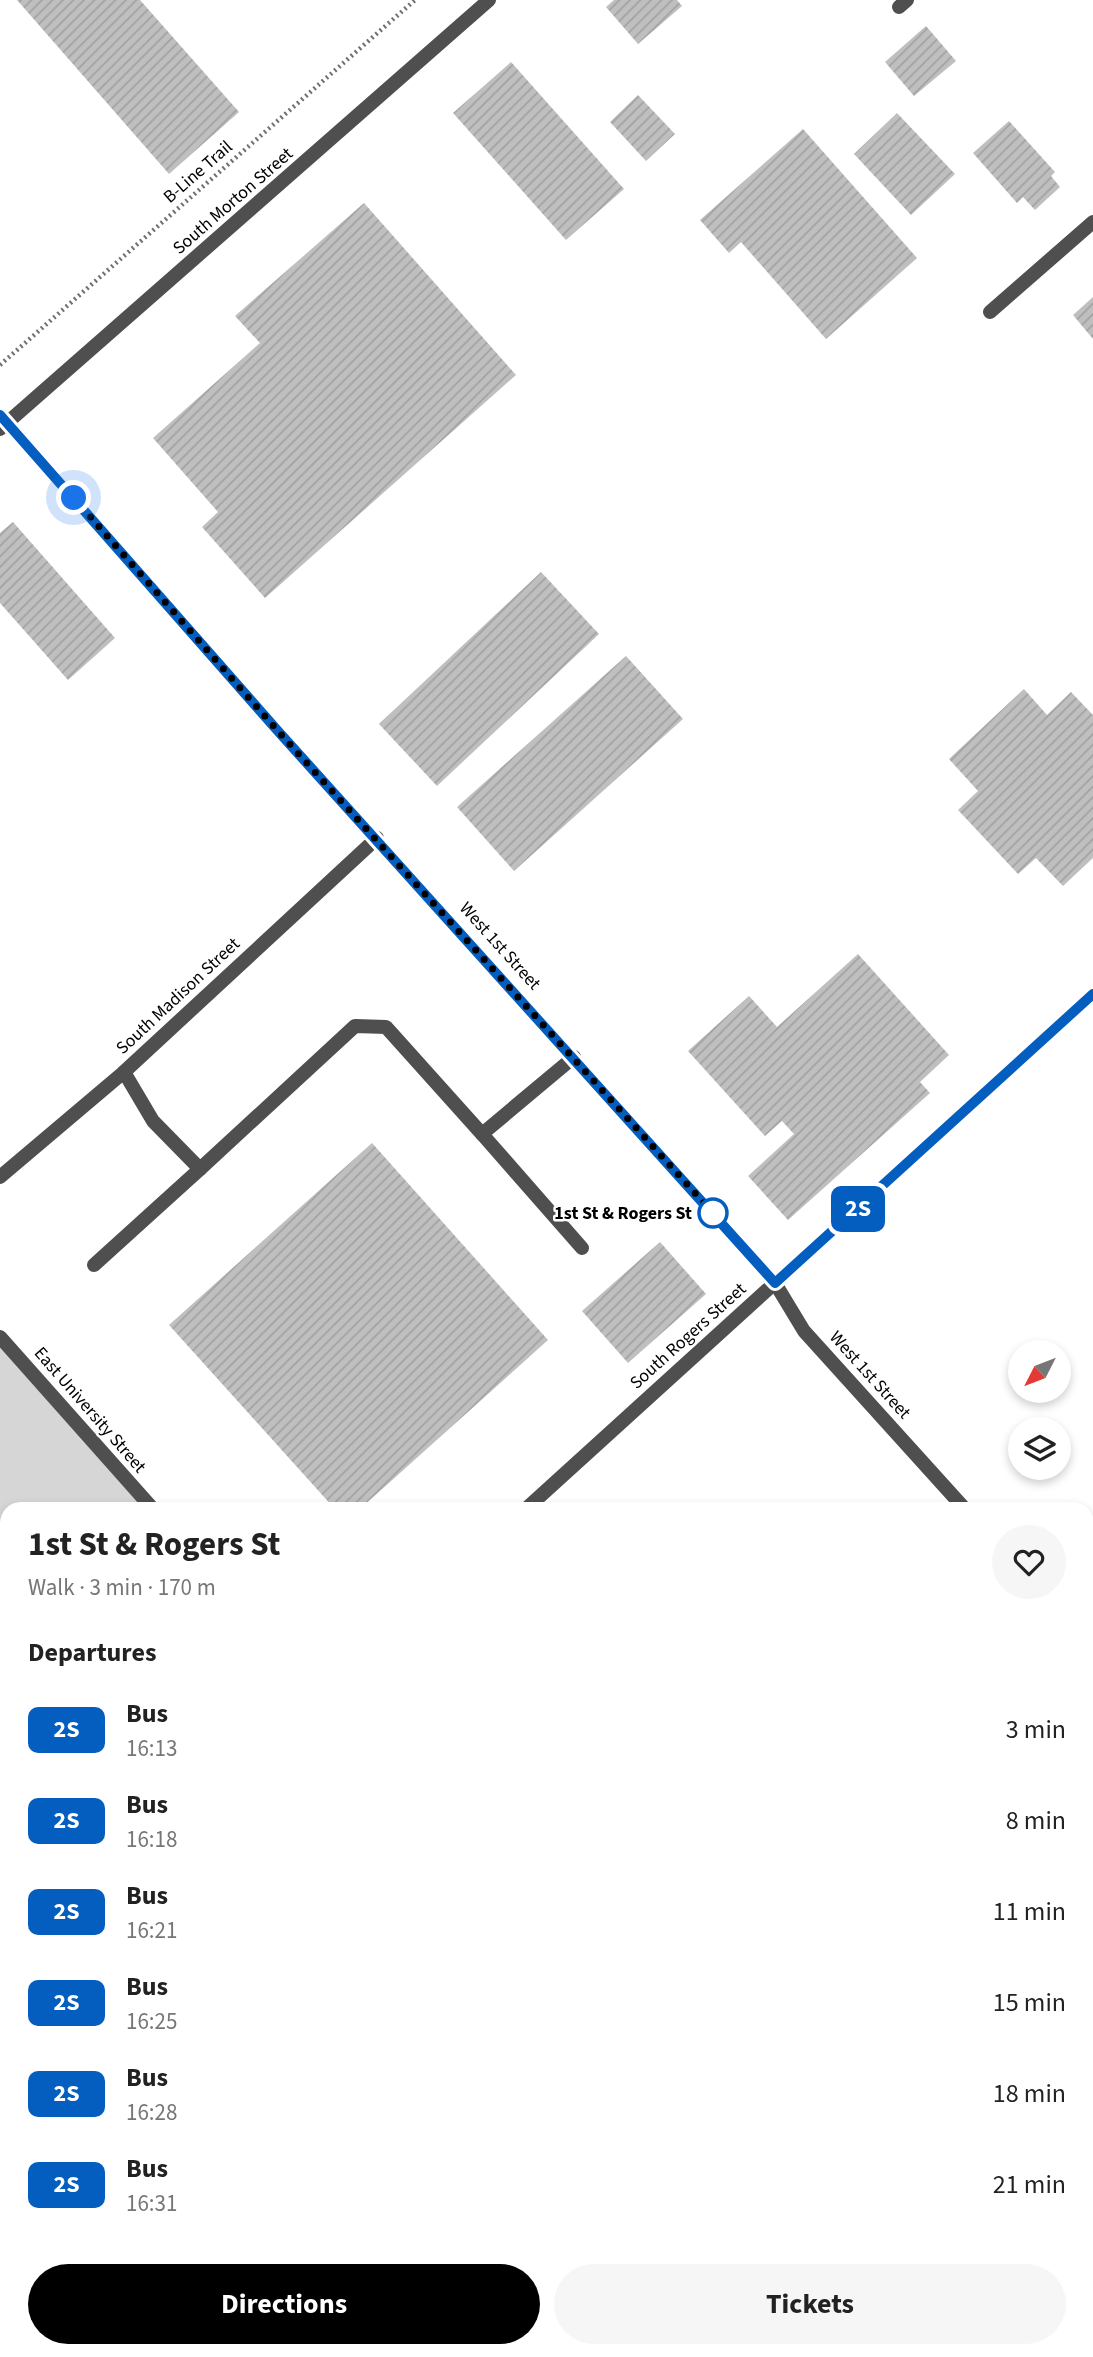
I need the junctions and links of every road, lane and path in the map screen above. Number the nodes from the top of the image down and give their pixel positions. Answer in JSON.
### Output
{"nodes":[{"id":1,"x":415,"y":0,"type":"edge"},
{"id":2,"x":489,"y":0,"type":"edge"},
{"id":3,"x":1093,"y":222,"type":"edge"},
{"id":4,"x":990,"y":312,"type":"dead end"},
{"id":5,"x":0,"y":365,"type":"edge"},
{"id":6,"x":2,"y":422,"type":"edge"},
{"id":7,"x":377,"y":838,"type":"junction"},
{"id":8,"x":1093,"y":995,"type":"edge"},
{"id":9,"x":573,"y":1057,"type":"junction"},
{"id":10,"x":124,"y":1072,"type":"junction"},
{"id":11,"x":482,"y":1134,"type":"junction"},
{"id":12,"x":200,"y":1169,"type":"junction"},
{"id":13,"x":0,"y":1177,"type":"edge"},
{"id":14,"x":582,"y":1248,"type":"dead end"},
{"id":15,"x":94,"y":1265,"type":"dead end"},
{"id":16,"x":775,"y":1283,"type":"junction"},
{"id":17,"x":0,"y":1337,"type":"edge"},
{"id":18,"x":147,"y":1502,"type":"edge"},
{"id":19,"x":534,"y":1502,"type":"edge"},
{"id":20,"x":959,"y":1502,"type":"edge"}],
"edges":[{"from":1,"to":5,"type":"path","name":"B-Line Trail"},
{"from":2,"to":6,"type":"street","name":"South Morton Street"},
{"from":3,"to":4,"type":"street"},
{"from":6,"to":7,"type":"street","name":"West 1st Street"},
{"from":7,"to":9,"type":"street","name":"West 1st Street"},
{"from":7,"to":10,"type":"street","name":"South Madison Street"},
{"from":8,"to":16,"type":"street","name":"South Rogers Street"},
{"from":9,"to":11,"type":"street"},
{"from":9,"to":16,"type":"street","name":"West 1st Street"},
{"from":10,"to":12,"type":"street"},
{"from":10,"to":13,"type":"street","name":"South Madison Street"},
{"from":11,"to":12,"type":"street"},
{"from":11,"to":14,"type":"street"},
{"from":12,"to":15,"type":"street"},
{"from":16,"to":19,"type":"street","name":"South Rogers Street"},
{"from":16,"to":20,"type":"street","name":"West 1st Street"},
{"from":17,"to":18,"type":"street","name":"East University Street"}]}
